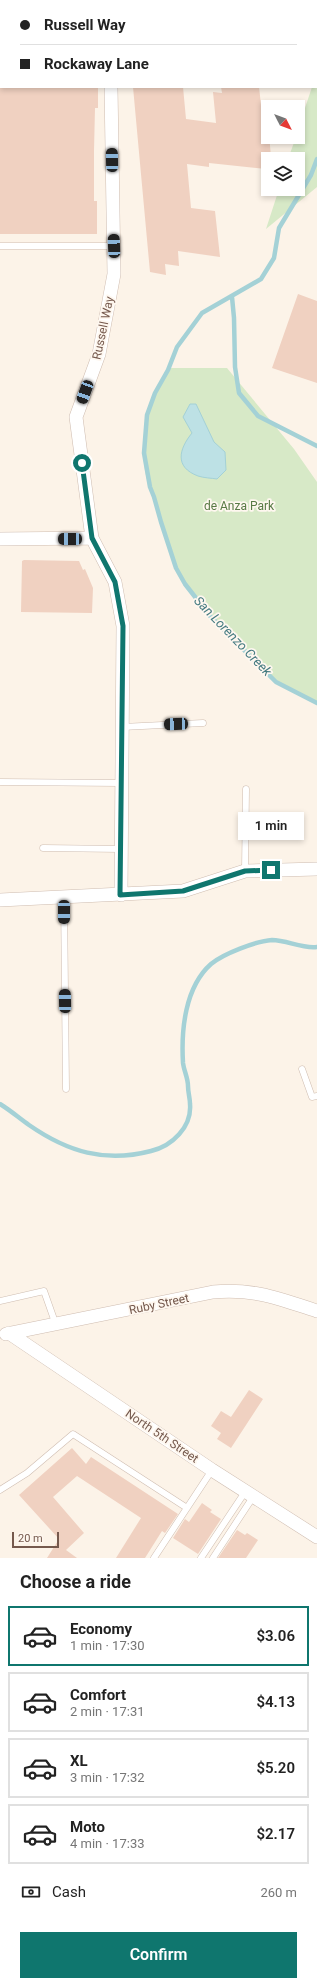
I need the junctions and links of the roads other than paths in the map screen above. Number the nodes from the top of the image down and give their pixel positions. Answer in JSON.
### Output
{"nodes":[{"id":1,"x":111,"y":88,"type":"edge"},
{"id":2,"x":0,"y":246,"type":"edge"},
{"id":3,"x":114,"y":246,"type":"junction"},
{"id":4,"x":92,"y":538,"type":"junction"},
{"id":5,"x":0,"y":539,"type":"edge"},
{"id":6,"x":203,"y":723,"type":"dead end"},
{"id":7,"x":122,"y":727,"type":"junction"},
{"id":8,"x":0,"y":782,"type":"edge"},
{"id":9,"x":122,"y":783,"type":"junction"},
{"id":10,"x":246,"y":789,"type":"dead end"},
{"id":11,"x":43,"y":848,"type":"dead end"},
{"id":12,"x":121,"y":849,"type":"junction"},
{"id":13,"x":317,"y":869,"type":"edge"},
{"id":14,"x":245,"y":871,"type":"junction"},
{"id":15,"x":120,"y":895,"type":"junction"},
{"id":16,"x":64,"y":897,"type":"junction"},
{"id":17,"x":0,"y":900,"type":"edge"},
{"id":18,"x":302,"y":1069,"type":"dead end"},
{"id":19,"x":66,"y":1089,"type":"dead end"},
{"id":20,"x":317,"y":1096,"type":"edge"},
{"id":21,"x":0,"y":1301,"type":"edge"},
{"id":22,"x":317,"y":1311,"type":"edge"},
{"id":23,"x":56,"y":1325,"type":"junction"},
{"id":24,"x":4,"y":1334,"type":"edge"},
{"id":25,"x":212,"y":1470,"type":"junction"},
{"id":26,"x":0,"y":1490,"type":"edge"},
{"id":27,"x":249,"y":1494,"type":"junction"},
{"id":28,"x":187,"y":1508,"type":"junction"},
{"id":29,"x":317,"y":1537,"type":"edge"},
{"id":30,"x":154,"y":1558,"type":"edge"},
{"id":31,"x":201,"y":1558,"type":"edge"},
{"id":32,"x":213,"y":1558,"type":"edge"}],
"edges":[{"from":1,"to":3,"type":"street","name":"Russell Way"},
{"from":2,"to":3,"type":"lane"},
{"from":3,"to":4,"type":"street","name":"Russell Way"},
{"from":4,"to":5,"type":"street"},
{"from":4,"to":7,"type":"street","name":"Russell Way"},
{"from":6,"to":7,"type":"lane"},
{"from":7,"to":9,"type":"street","name":"Russell Way"},
{"from":8,"to":9,"type":"lane"},
{"from":9,"to":12,"type":"street","name":"Russell Way"},
{"from":10,"to":14,"type":"lane"},
{"from":11,"to":12,"type":"lane"},
{"from":12,"to":15,"type":"street","name":"Russell Way"},
{"from":13,"to":14,"type":"street"},
{"from":14,"to":15,"type":"street"},
{"from":15,"to":16,"type":"street"},
{"from":16,"to":17,"type":"street"},
{"from":16,"to":19,"type":"lane"},
{"from":18,"to":20,"type":"lane"},
{"from":21,"to":23,"type":"lane"},
{"from":22,"to":23,"type":"street","name":"Ruby Street"},
{"from":23,"to":24,"type":"street","name":"Ruby Street"},
{"from":24,"to":25,"type":"street","name":"North 5th Street"},
{"from":25,"to":27,"type":"street","name":"North 5th Street"},
{"from":25,"to":28,"type":"lane"},
{"from":26,"to":28,"type":"lane"},
{"from":27,"to":29,"type":"street","name":"North 5th Street"},
{"from":27,"to":31,"type":"lane"},
{"from":27,"to":32,"type":"lane"},
{"from":28,"to":30,"type":"lane"}]}
